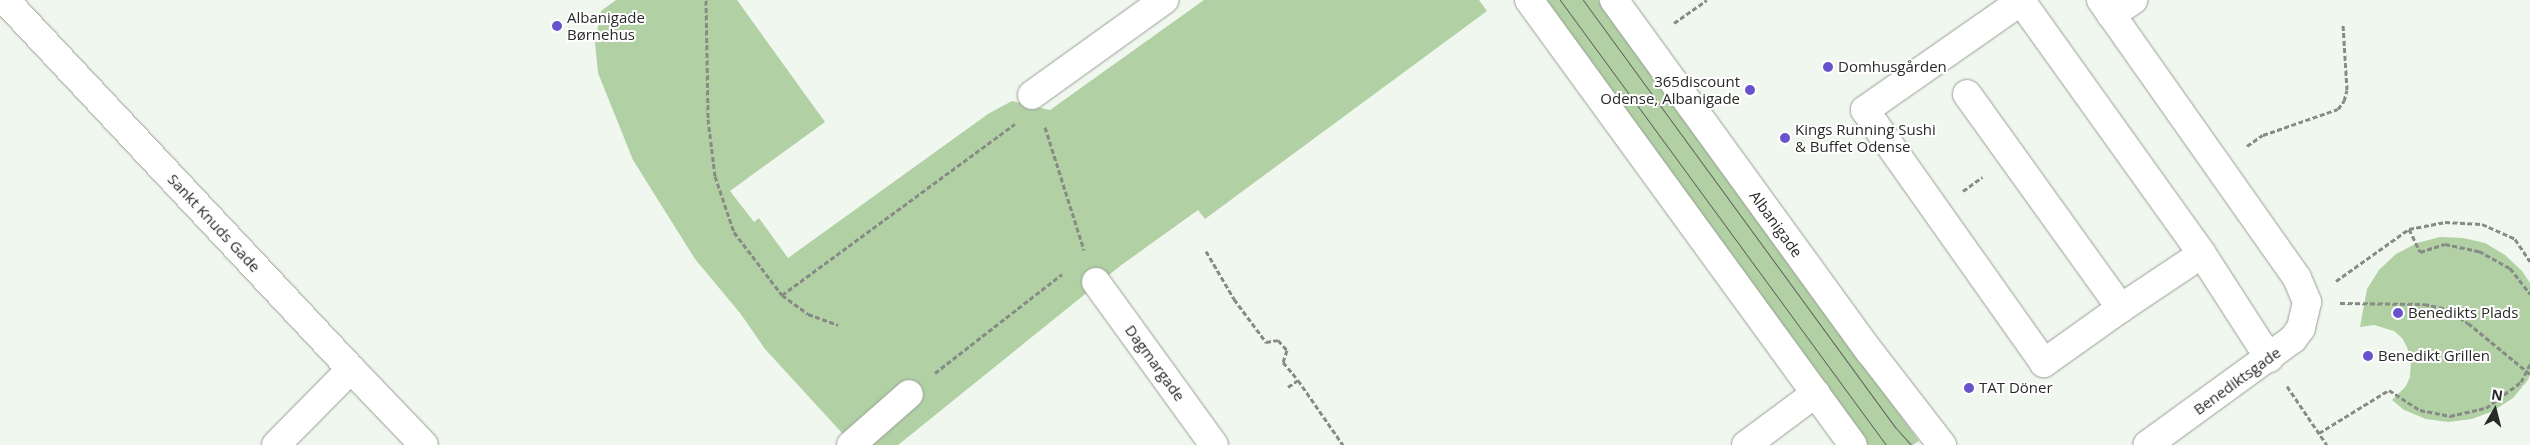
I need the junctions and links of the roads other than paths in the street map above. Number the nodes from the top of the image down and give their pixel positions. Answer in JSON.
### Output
{"nodes":[{"id":1,"x":5,"y":0,"type":"edge"},
{"id":2,"x":1529,"y":0,"type":"edge"},
{"id":3,"x":1614,"y":0,"type":"edge"},
{"id":4,"x":2021,"y":0,"type":"edge"},
{"id":5,"x":2133,"y":0,"type":"edge"},
{"id":6,"x":1156,"y":2,"type":"edge"},
{"id":7,"x":2106,"y":8,"type":"edge"},
{"id":8,"x":1967,"y":94,"type":"dead end"},
{"id":9,"x":1032,"y":95,"type":"road end"},
{"id":10,"x":2202,"y":254,"type":"junction"},
{"id":11,"x":1096,"y":282,"type":"dead end"},
{"id":12,"x":2120,"y":308,"type":"junction"},
{"id":13,"x":2269,"y":358,"type":"junction"},
{"id":14,"x":351,"y":370,"type":"junction"},
{"id":15,"x":1816,"y":393,"type":"junction"},
{"id":16,"x":909,"y":394,"type":"road end"},
{"id":17,"x":276,"y":445,"type":"edge"},
{"id":18,"x":424,"y":445,"type":"edge"},
{"id":19,"x":851,"y":445,"type":"edge"},
{"id":20,"x":1214,"y":445,"type":"edge"},
{"id":21,"x":1746,"y":445,"type":"edge"},
{"id":22,"x":1853,"y":445,"type":"edge"},
{"id":23,"x":1942,"y":445,"type":"edge"},
{"id":24,"x":2147,"y":445,"type":"edge"}],
"edges":[{"from":1,"to":14,"type":"street","name":"Sankt Knuds Gade"},
{"from":2,"to":15,"type":"street"},
{"from":3,"to":23,"type":"street","name":"Albanigade"},
{"from":4,"to":10,"type":"street"},
{"from":4,"to":12,"type":"street"},
{"from":5,"to":7,"type":"street"},
{"from":6,"to":9,"type":"street"},
{"from":7,"to":13,"type":"street","name":"Benediktsgade"},
{"from":8,"to":12,"type":"street"},
{"from":10,"to":12,"type":"street"},
{"from":10,"to":13,"type":"street"},
{"from":11,"to":20,"type":"street","name":"Dagmargade"},
{"from":13,"to":24,"type":"street","name":"Benediktsgade"},
{"from":14,"to":17,"type":"street"},
{"from":14,"to":18,"type":"street","name":"Sankt Knuds Gade"},
{"from":15,"to":21,"type":"street"},
{"from":15,"to":22,"type":"street"},
{"from":16,"to":19,"type":"street"}]}
